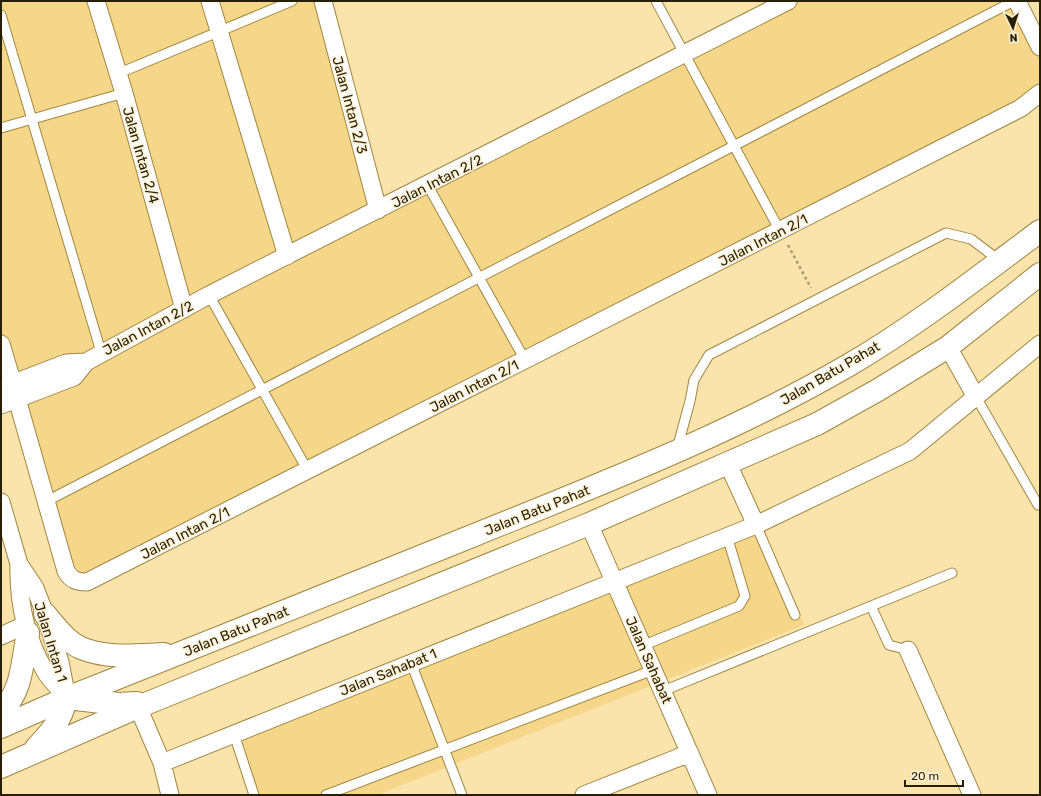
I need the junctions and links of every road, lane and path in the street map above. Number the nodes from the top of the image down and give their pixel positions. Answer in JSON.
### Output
{"nodes":[{"id":1,"x":96,"y":1,"type":"edge"},
{"id":2,"x":210,"y":1,"type":"edge"},
{"id":3,"x":292,"y":1,"type":"edge"},
{"id":4,"x":323,"y":1,"type":"edge"},
{"id":5,"x":656,"y":1,"type":"edge"},
{"id":6,"x":788,"y":1,"type":"edge"},
{"id":7,"x":1016,"y":1,"type":"edge"},
{"id":8,"x":1,"y":15,"type":"edge"},
{"id":9,"x":219,"y":32,"type":"junction"},
{"id":10,"x":1040,"y":47,"type":"edge"},
{"id":11,"x":685,"y":54,"type":"junction"},
{"id":12,"x":117,"y":74,"type":"junction"},
{"id":13,"x":124,"y":93,"type":"junction"},
{"id":14,"x":1040,"y":93,"type":"edge"},
{"id":15,"x":32,"y":120,"type":"junction"},
{"id":16,"x":1,"y":128,"type":"edge"},
{"id":17,"x":735,"y":146,"type":"junction"},
{"id":18,"x":428,"y":186,"type":"junction"},
{"id":19,"x":378,"y":210,"type":"junction"},
{"id":20,"x":780,"y":231,"type":"junction"},
{"id":21,"x":1040,"y":231,"type":"edge"},
{"id":22,"x":287,"y":256,"type":"junction"},
{"id":23,"x":1000,"y":260,"type":"junction"},
{"id":24,"x":1040,"y":274,"type":"edge"},
{"id":25,"x":479,"y":278,"type":"junction"},
{"id":26,"x":209,"y":295,"type":"junction"},
{"id":27,"x":817,"y":300,"type":"junction"},
{"id":28,"x":184,"y":309,"type":"junction"},
{"id":29,"x":1,"y":344,"type":"edge"},
{"id":30,"x":1040,"y":344,"type":"edge"},
{"id":31,"x":948,"y":347,"type":"junction"},
{"id":32,"x":102,"y":352,"type":"junction"},
{"id":33,"x":525,"y":360,"type":"junction"},
{"id":34,"x":10,"y":390,"type":"edge"},
{"id":35,"x":262,"y":390,"type":"junction"},
{"id":36,"x":976,"y":397,"type":"junction"},
{"id":37,"x":1,"y":405,"type":"edge"},
{"id":38,"x":676,"y":453,"type":"junction"},
{"id":39,"x":728,"y":464,"type":"junction"},
{"id":40,"x":308,"y":471,"type":"junction"},
{"id":41,"x":47,"y":501,"type":"junction"},
{"id":42,"x":1,"y":502,"type":"edge"},
{"id":43,"x":1038,"y":505,"type":"dead end"},
{"id":44,"x":589,"y":524,"type":"junction"},
{"id":45,"x":756,"y":525,"type":"junction"},
{"id":46,"x":727,"y":536,"type":"junction"},
{"id":47,"x":20,"y":564,"type":"junction"},
{"id":48,"x":952,"y":573,"type":"dead end"},
{"id":49,"x":614,"y":581,"type":"junction"},
{"id":50,"x":871,"y":606,"type":"junction"},
{"id":51,"x":45,"y":614,"type":"junction"},
{"id":52,"x":795,"y":615,"type":"dead end"},
{"id":53,"x":26,"y":629,"type":"junction"},
{"id":54,"x":1,"y":636,"type":"edge"},
{"id":55,"x":642,"y":646,"type":"junction"},
{"id":56,"x":908,"y":650,"type":"joint"},
{"id":57,"x":177,"y":654,"type":"junction"},
{"id":58,"x":411,"y":663,"type":"junction"},
{"id":59,"x":653,"y":670,"type":"junction"},
{"id":60,"x":662,"y":691,"type":"junction"},
{"id":61,"x":67,"y":698,"type":"junction"},
{"id":62,"x":142,"y":705,"type":"junction"},
{"id":63,"x":1,"y":711,"type":"edge"},
{"id":64,"x":1,"y":727,"type":"edge"},
{"id":65,"x":234,"y":734,"type":"junction"},
{"id":66,"x":444,"y":749,"type":"junction"},
{"id":67,"x":690,"y":753,"type":"junction"},
{"id":68,"x":30,"y":754,"type":"junction"},
{"id":69,"x":162,"y":763,"type":"junction"},
{"id":70,"x":1,"y":767,"type":"edge"},
{"id":71,"x":170,"y":795,"type":"edge"},
{"id":72,"x":254,"y":795,"type":"edge"},
{"id":73,"x":326,"y":795,"type":"edge"},
{"id":74,"x":462,"y":795,"type":"edge"},
{"id":75,"x":584,"y":795,"type":"edge"},
{"id":76,"x":708,"y":795,"type":"edge"},
{"id":77,"x":972,"y":795,"type":"edge"}],
"edges":[{"from":1,"to":12,"type":"street","name":"Jalan Intan 2/4"},
{"from":2,"to":9,"type":"street"},
{"from":3,"to":9,"type":"lane"},
{"from":4,"to":19,"type":"street","name":"Jalan Intan 2/3"},
{"from":5,"to":11,"type":"lane"},
{"from":6,"to":11,"type":"street","name":"Jalan Intan 2/2"},
{"from":7,"to":10,"type":"street"},
{"from":7,"to":17,"type":"lane"},
{"from":8,"to":15,"type":"lane"},
{"from":9,"to":12,"type":"lane"},
{"from":9,"to":22,"type":"street"},
{"from":11,"to":17,"type":"lane"},
{"from":11,"to":18,"type":"street","name":"Jalan Intan 2/2"},
{"from":12,"to":13,"type":"street","name":"Jalan Intan 2/4"},
{"from":13,"to":15,"type":"lane"},
{"from":13,"to":28,"type":"street","name":"Jalan Intan 2/4"},
{"from":14,"to":20,"type":"street","name":"Jalan Intan 2/1"},
{"from":15,"to":16,"type":"lane"},
{"from":15,"to":32,"type":"lane"},
{"from":17,"to":20,"type":"lane"},
{"from":17,"to":25,"type":"lane"},
{"from":18,"to":19,"type":"street","name":"Jalan Intan 2/2"},
{"from":18,"to":25,"type":"lane"},
{"from":19,"to":22,"type":"street","name":"Jalan Intan 2/2"},
{"from":20,"to":27,"type":"path"},
{"from":20,"to":33,"type":"street","name":"Jalan Intan 2/1"},
{"from":21,"to":23,"type":"highway","name":"Jalan Batu Pahat"},
{"from":22,"to":26,"type":"street","name":"Jalan Intan 2/2"},
{"from":23,"to":27,"type":"lane"},
{"from":23,"to":38,"type":"highway","name":"Jalan Batu Pahat"},
{"from":24,"to":31,"type":"highway"},
{"from":25,"to":33,"type":"lane"},
{"from":25,"to":35,"type":"lane"},
{"from":26,"to":28,"type":"street","name":"Jalan Intan 2/2"},
{"from":26,"to":35,"type":"lane"},
{"from":27,"to":38,"type":"lane"},
{"from":28,"to":32,"type":"street","name":"Jalan Intan 2/2"},
{"from":29,"to":34,"type":"street"},
{"from":30,"to":36,"type":"street","name":"Jalan Sahabat 1"},
{"from":31,"to":36,"type":"street"},
{"from":31,"to":39,"type":"highway"},
{"from":32,"to":34,"type":"street","name":"Jalan Intan 2/2"},
{"from":33,"to":40,"type":"street","name":"Jalan Intan 2/1"},
{"from":34,"to":37,"type":"street","name":"Jalan Intan 2/2"},
{"from":34,"to":41,"type":"street","name":"Jalan Intan 2/1"},
{"from":35,"to":40,"type":"lane"},
{"from":35,"to":41,"type":"lane"},
{"from":36,"to":43,"type":"lane"},
{"from":36,"to":45,"type":"street","name":"Jalan Sahabat 1"},
{"from":38,"to":57,"type":"highway","name":"Jalan Batu Pahat"},
{"from":39,"to":44,"type":"highway"},
{"from":39,"to":45,"type":"street"},
{"from":40,"to":41,"type":"street","name":"Jalan Intan 2/1"},
{"from":42,"to":47,"type":"street","name":"Jalan Intan 1"},
{"from":44,"to":49,"type":"street","name":"Jalan Sahabat"},
{"from":44,"to":62,"type":"highway"},
{"from":45,"to":46,"type":"street","name":"Jalan Sahabat 1"},
{"from":45,"to":52,"type":"lane"},
{"from":46,"to":49,"type":"street","name":"Jalan Sahabat 1"},
{"from":46,"to":55,"type":"lane"},
{"from":47,"to":51,"type":"street","name":"Jalan Intan 1"},
{"from":47,"to":53,"type":"street","name":"Jalan Intan 1"},
{"from":48,"to":50,"type":"lane"},
{"from":49,"to":55,"type":"street","name":"Jalan Sahabat"},
{"from":49,"to":58,"type":"street","name":"Jalan Sahabat 1"},
{"from":50,"to":56,"type":"lane"},
{"from":50,"to":60,"type":"lane"},
{"from":51,"to":57,"type":"highway"},
{"from":51,"to":61,"type":"street","name":"Jalan Intan 1"},
{"from":53,"to":54,"type":"street"},
{"from":53,"to":61,"type":"street","name":"Jalan Intan 1"},
{"from":53,"to":63,"type":"highway"},
{"from":55,"to":59,"type":"street","name":"Jalan Sahabat"},
{"from":56,"to":77,"type":"street"},
{"from":57,"to":61,"type":"highway","name":"Jalan Batu Pahat"},
{"from":58,"to":65,"type":"street","name":"Jalan Sahabat 1"},
{"from":58,"to":66,"type":"lane"},
{"from":59,"to":60,"type":"street","name":"Jalan Sahabat"},
{"from":59,"to":66,"type":"lane"},
{"from":60,"to":67,"type":"street","name":"Jalan Sahabat"},
{"from":61,"to":62,"type":"highway"},
{"from":61,"to":64,"type":"highway","name":"Jalan Batu Pahat"},
{"from":61,"to":68,"type":"highway"},
{"from":62,"to":68,"type":"highway"},
{"from":62,"to":69,"type":"street"},
{"from":65,"to":69,"type":"street","name":"Jalan Sahabat 1"},
{"from":65,"to":72,"type":"lane"},
{"from":66,"to":73,"type":"lane"},
{"from":66,"to":74,"type":"lane"},
{"from":67,"to":75,"type":"street"},
{"from":67,"to":76,"type":"street","name":"Jalan Sahabat"},
{"from":68,"to":70,"type":"highway"},
{"from":69,"to":71,"type":"street"}]}
